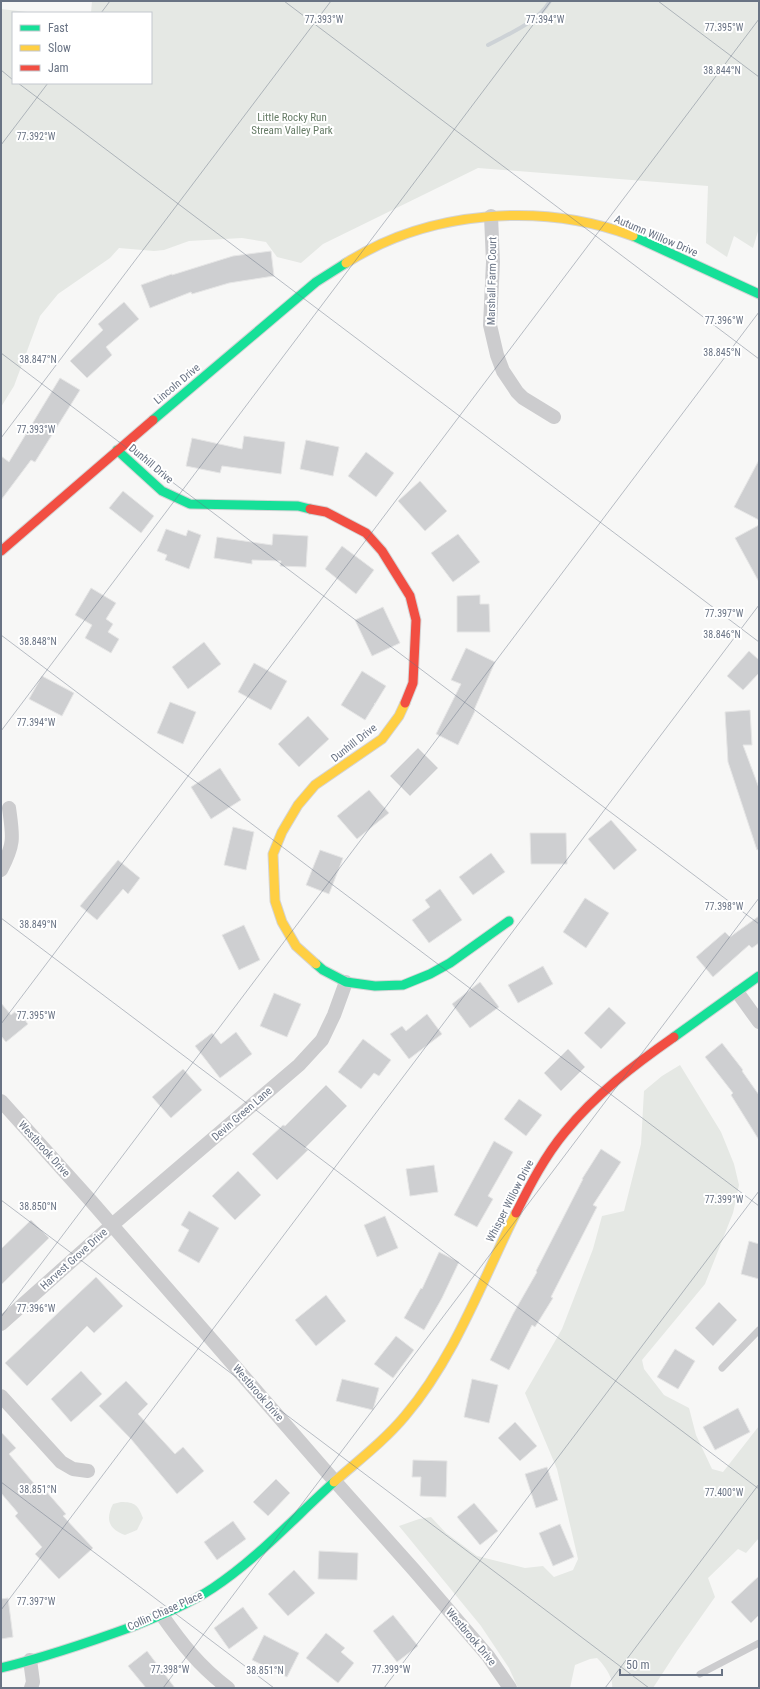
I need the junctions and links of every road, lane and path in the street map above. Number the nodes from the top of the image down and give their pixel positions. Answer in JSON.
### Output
{"nodes":[{"id":1,"x":491,"y":216,"type":"junction"},
{"id":2,"x":376,"y":246,"type":"joint"},
{"id":3,"x":759,"y":294,"type":"edge"},
{"id":4,"x":554,"y":416,"type":"dead end"},
{"id":5,"x":117,"y":450,"type":"junction"},
{"id":6,"x":1,"y":551,"type":"edge"},
{"id":7,"x":9,"y":808,"type":"dead end"},
{"id":8,"x":1,"y":870,"type":"edge"},
{"id":9,"x":509,"y":921,"type":"dead end"},
{"id":10,"x":759,"y":976,"type":"edge"},
{"id":11,"x":346,"y":982,"type":"junction"},
{"id":12,"x":738,"y":992,"type":"junction"},
{"id":13,"x":759,"y":1022,"type":"edge"},
{"id":14,"x":1,"y":1101,"type":"edge"},
{"id":15,"x":112,"y":1225,"type":"junction"},
{"id":16,"x":1,"y":1324,"type":"edge"},
{"id":17,"x":759,"y":1330,"type":"edge"},
{"id":18,"x":722,"y":1368,"type":"dead end"},
{"id":19,"x":1,"y":1396,"type":"edge"},
{"id":20,"x":88,"y":1471,"type":"dead end"},
{"id":21,"x":335,"y":1481,"type":"junction"},
{"id":22,"x":161,"y":1614,"type":"junction"},
{"id":23,"x":759,"y":1643,"type":"edge"},
{"id":24,"x":30,"y":1660,"type":"junction"},
{"id":25,"x":1,"y":1668,"type":"edge"},
{"id":26,"x":700,"y":1674,"type":"dead end"},
{"id":27,"x":32,"y":1688,"type":"edge"},
{"id":28,"x":228,"y":1688,"type":"edge"},
{"id":29,"x":510,"y":1688,"type":"edge"}],
"edges":[{"from":1,"to":2,"type":"street","name":"Autumn Willow Drive"},
{"from":1,"to":3,"type":"street","name":"Autumn Willow Drive"},
{"from":1,"to":4,"type":"street","name":"Marshall Farm Court"},
{"from":2,"to":5,"type":"street","name":"Lincoln Drive"},
{"from":5,"to":6,"type":"street","name":"Lincoln Drive"},
{"from":5,"to":11,"type":"street","name":"Dunhill Drive"},
{"from":7,"to":8,"type":"street"},
{"from":9,"to":11,"type":"street","name":"Dunhill Drive"},
{"from":10,"to":12,"type":"street","name":"Whisper Willow Drive"},
{"from":11,"to":15,"type":"street","name":"Devin Green Lane"},
{"from":12,"to":13,"type":"street"},
{"from":12,"to":21,"type":"street","name":"Whisper Willow Drive"},
{"from":14,"to":15,"type":"street","name":"Westbrook Drive"},
{"from":15,"to":16,"type":"street","name":"Harvest Grove Drive"},
{"from":15,"to":21,"type":"street","name":"Westbrook Drive"},
{"from":17,"to":18,"type":"lane"},
{"from":19,"to":20,"type":"street"},
{"from":21,"to":22,"type":"street","name":"Collin Chase Place"},
{"from":21,"to":29,"type":"street","name":"Westbrook Drive"},
{"from":22,"to":24,"type":"street","name":"Collin Chase Place"},
{"from":22,"to":28,"type":"street"},
{"from":23,"to":26,"type":"lane"},
{"from":24,"to":25,"type":"street","name":"Collin Chase Place"},
{"from":24,"to":27,"type":"street"}]}
